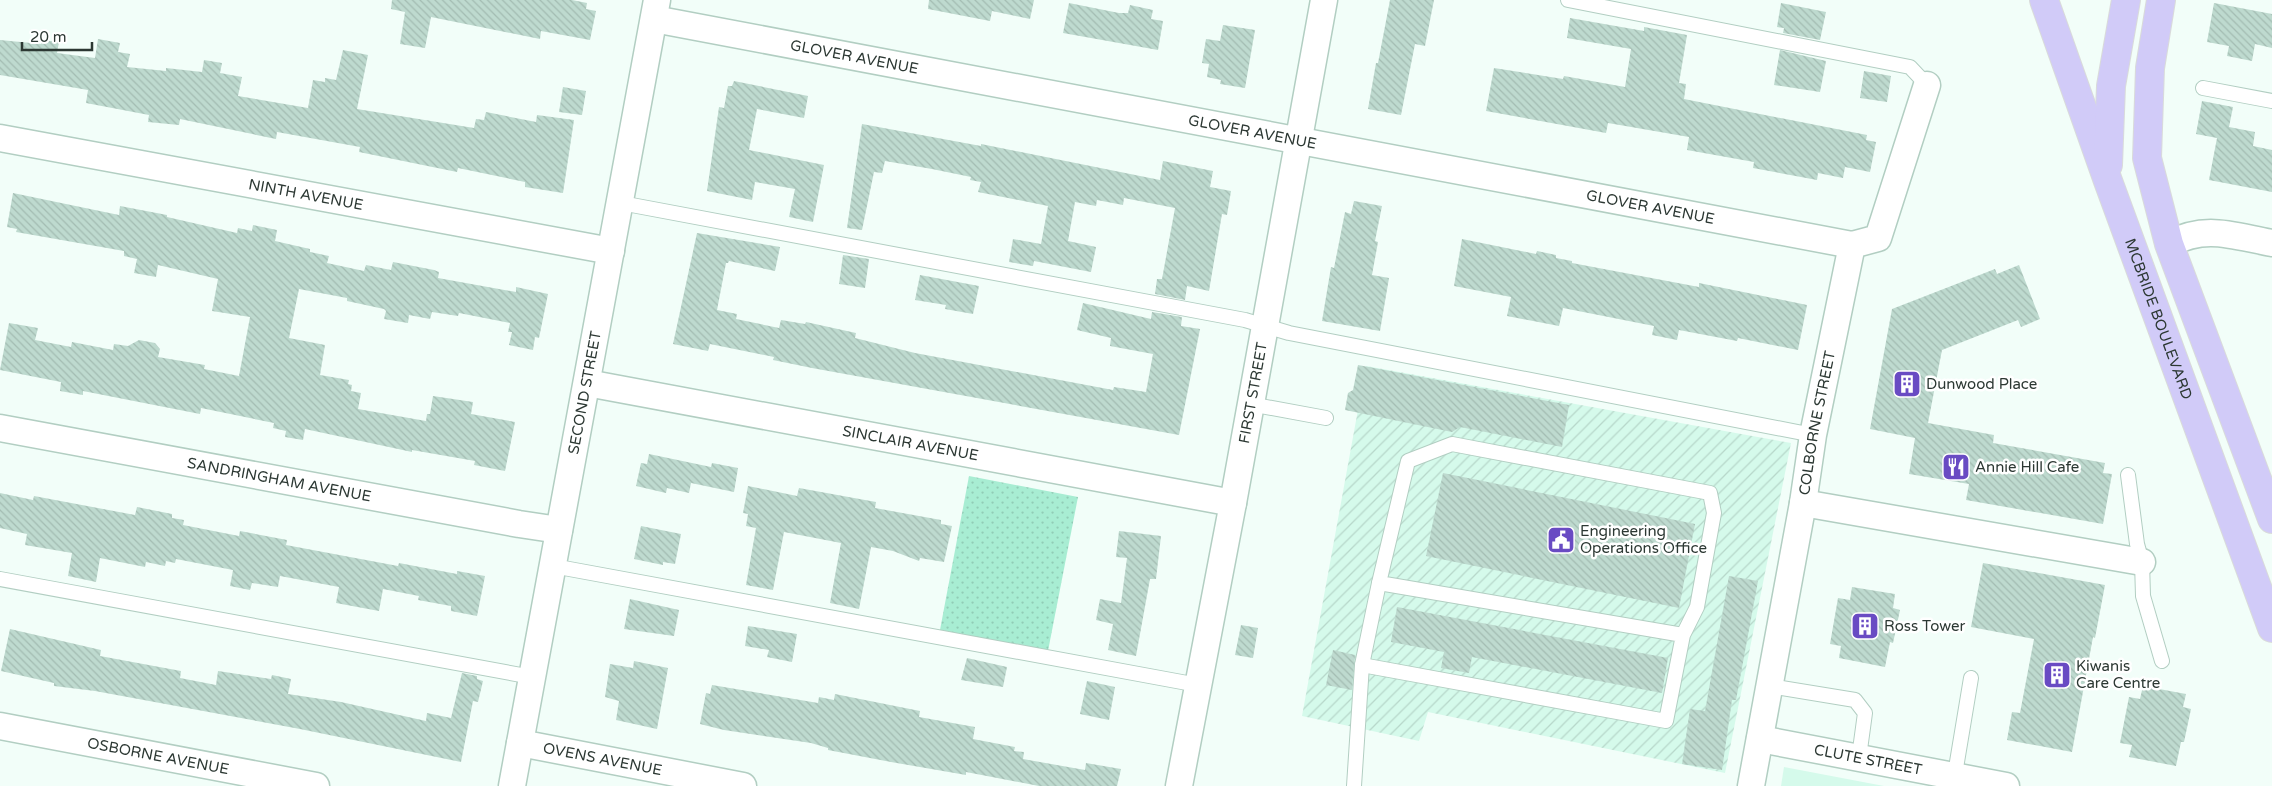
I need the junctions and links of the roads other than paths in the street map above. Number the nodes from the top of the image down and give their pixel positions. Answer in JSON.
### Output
{"nodes":[{"id":1,"x":1324,"y":0,"type":"edge"},
{"id":2,"x":1568,"y":0,"type":"edge"},
{"id":3,"x":2044,"y":0,"type":"edge"},
{"id":4,"x":2126,"y":0,"type":"edge"},
{"id":5,"x":2160,"y":0,"type":"edge"},
{"id":6,"x":656,"y":10,"type":"edge"},
{"id":7,"x":1927,"y":85,"type":"joint"},
{"id":8,"x":2203,"y":88,"type":"dead end"},
{"id":9,"x":2272,"y":100,"type":"edge"},
{"id":10,"x":0,"y":138,"type":"edge"},
{"id":11,"x":1298,"y":141,"type":"junction"},
{"id":12,"x":2108,"y":181,"type":"junction"},
{"id":13,"x":620,"y":203,"type":"junction"},
{"id":14,"x":2272,"y":243,"type":"edge"},
{"id":15,"x":2169,"y":244,"type":"junction"},
{"id":16,"x":1852,"y":245,"type":"junction"},
{"id":17,"x":611,"y":251,"type":"junction"},
{"id":18,"x":1264,"y":325,"type":"junction"},
{"id":19,"x":587,"y":383,"type":"junction"},
{"id":20,"x":1250,"y":404,"type":"junction"},
{"id":21,"x":1326,"y":418,"type":"dead end"},
{"id":22,"x":0,"y":428,"type":"edge"},
{"id":23,"x":1813,"y":435,"type":"junction"},
{"id":24,"x":2128,"y":475,"type":"dead end"},
{"id":25,"x":1233,"y":503,"type":"junction"},
{"id":26,"x":1803,"y":503,"type":"junction"},
{"id":27,"x":2272,"y":519,"type":"edge"},
{"id":28,"x":559,"y":530,"type":"junction"},
{"id":29,"x":2142,"y":562,"type":"junction"},
{"id":30,"x":553,"y":566,"type":"junction"},
{"id":31,"x":0,"y":579,"type":"edge"},
{"id":32,"x":1378,"y":584,"type":"junction"},
{"id":33,"x":2272,"y":628,"type":"edge"},
{"id":34,"x":1683,"y":635,"type":"junction"},
{"id":35,"x":2162,"y":661,"type":"dead end"},
{"id":36,"x":1362,"y":665,"type":"junction"},
{"id":37,"x":532,"y":677,"type":"junction"},
{"id":38,"x":1972,"y":678,"type":"dead end"},
{"id":39,"x":1198,"y":685,"type":"junction"},
{"id":40,"x":1770,"y":686,"type":"junction"},
{"id":41,"x":0,"y":726,"type":"edge"},
{"id":42,"x":1760,"y":739,"type":"junction"},
{"id":43,"x":520,"y":743,"type":"junction"},
{"id":44,"x":1859,"y":758,"type":"junction"},
{"id":45,"x":1954,"y":781,"type":"edge"},
{"id":46,"x":316,"y":786,"type":"edge"},
{"id":47,"x":512,"y":786,"type":"edge"},
{"id":48,"x":743,"y":786,"type":"edge"},
{"id":49,"x":1180,"y":786,"type":"edge"},
{"id":50,"x":1354,"y":786,"type":"edge"},
{"id":51,"x":1751,"y":786,"type":"edge"},
{"id":52,"x":2006,"y":786,"type":"edge"}],
"edges":[{"from":1,"to":11,"type":"street","name":"FIRST STREET"},
{"from":2,"to":7,"type":"lane"},
{"from":3,"to":12,"type":"main road"},
{"from":4,"to":12,"type":"main road","name":"MCBRIDE BOULEVARD"},
{"from":5,"to":15,"type":"main road"},
{"from":6,"to":11,"type":"street","name":"GLOVER AVENUE"},
{"from":6,"to":13,"type":"street","name":"SECOND STREET"},
{"from":7,"to":16,"type":"street"},
{"from":8,"to":9,"type":"lane"},
{"from":10,"to":17,"type":"street","name":"NINTH AVENUE"},
{"from":11,"to":16,"type":"street","name":"GLOVER AVENUE"},
{"from":11,"to":18,"type":"street","name":"FIRST STREET"},
{"from":12,"to":33,"type":"main road","name":"MCBRIDE BOULEVARD"},
{"from":13,"to":17,"type":"street","name":"SECOND STREET"},
{"from":13,"to":18,"type":"lane"},
{"from":14,"to":15,"type":"street"},
{"from":15,"to":27,"type":"main road"},
{"from":16,"to":23,"type":"street","name":"COLBORNE STREET"},
{"from":17,"to":19,"type":"street","name":"SECOND STREET"},
{"from":18,"to":20,"type":"street","name":"FIRST STREET"},
{"from":18,"to":23,"type":"lane"},
{"from":19,"to":25,"type":"street","name":"SINCLAIR AVENUE"},
{"from":19,"to":28,"type":"street","name":"SECOND STREET"},
{"from":20,"to":21,"type":"lane"},
{"from":20,"to":25,"type":"street","name":"FIRST STREET"},
{"from":22,"to":28,"type":"street","name":"SANDRINGHAM AVENUE"},
{"from":23,"to":26,"type":"street","name":"COLBORNE STREET"},
{"from":24,"to":29,"type":"lane"},
{"from":25,"to":39,"type":"street","name":"FIRST STREET"},
{"from":26,"to":29,"type":"street"},
{"from":26,"to":40,"type":"street","name":"COLBORNE STREET"},
{"from":28,"to":30,"type":"street","name":"SECOND STREET"},
{"from":29,"to":35,"type":"lane"},
{"from":30,"to":37,"type":"street","name":"SECOND STREET"},
{"from":30,"to":39,"type":"lane"},
{"from":31,"to":37,"type":"lane"},
{"from":32,"to":34,"type":"lane"},
{"from":32,"to":34,"type":"lane"},
{"from":32,"to":36,"type":"lane"},
{"from":34,"to":36,"type":"lane"},
{"from":36,"to":50,"type":"lane"},
{"from":37,"to":43,"type":"street","name":"SECOND STREET"},
{"from":38,"to":45,"type":"lane"},
{"from":39,"to":49,"type":"street","name":"FIRST STREET"},
{"from":40,"to":42,"type":"street","name":"COLBORNE STREET"},
{"from":40,"to":44,"type":"lane"},
{"from":41,"to":46,"type":"street","name":"OSBORNE AVENUE"},
{"from":42,"to":44,"type":"street","name":"CLUTE STREET"},
{"from":42,"to":51,"type":"street","name":"COLBORNE STREET"},
{"from":43,"to":47,"type":"street","name":"SECOND STREET"},
{"from":43,"to":48,"type":"street","name":"OVENS AVENUE"},
{"from":44,"to":45,"type":"street","name":"CLUTE STREET"},
{"from":45,"to":52,"type":"street","name":"CLUTE STREET"}]}
